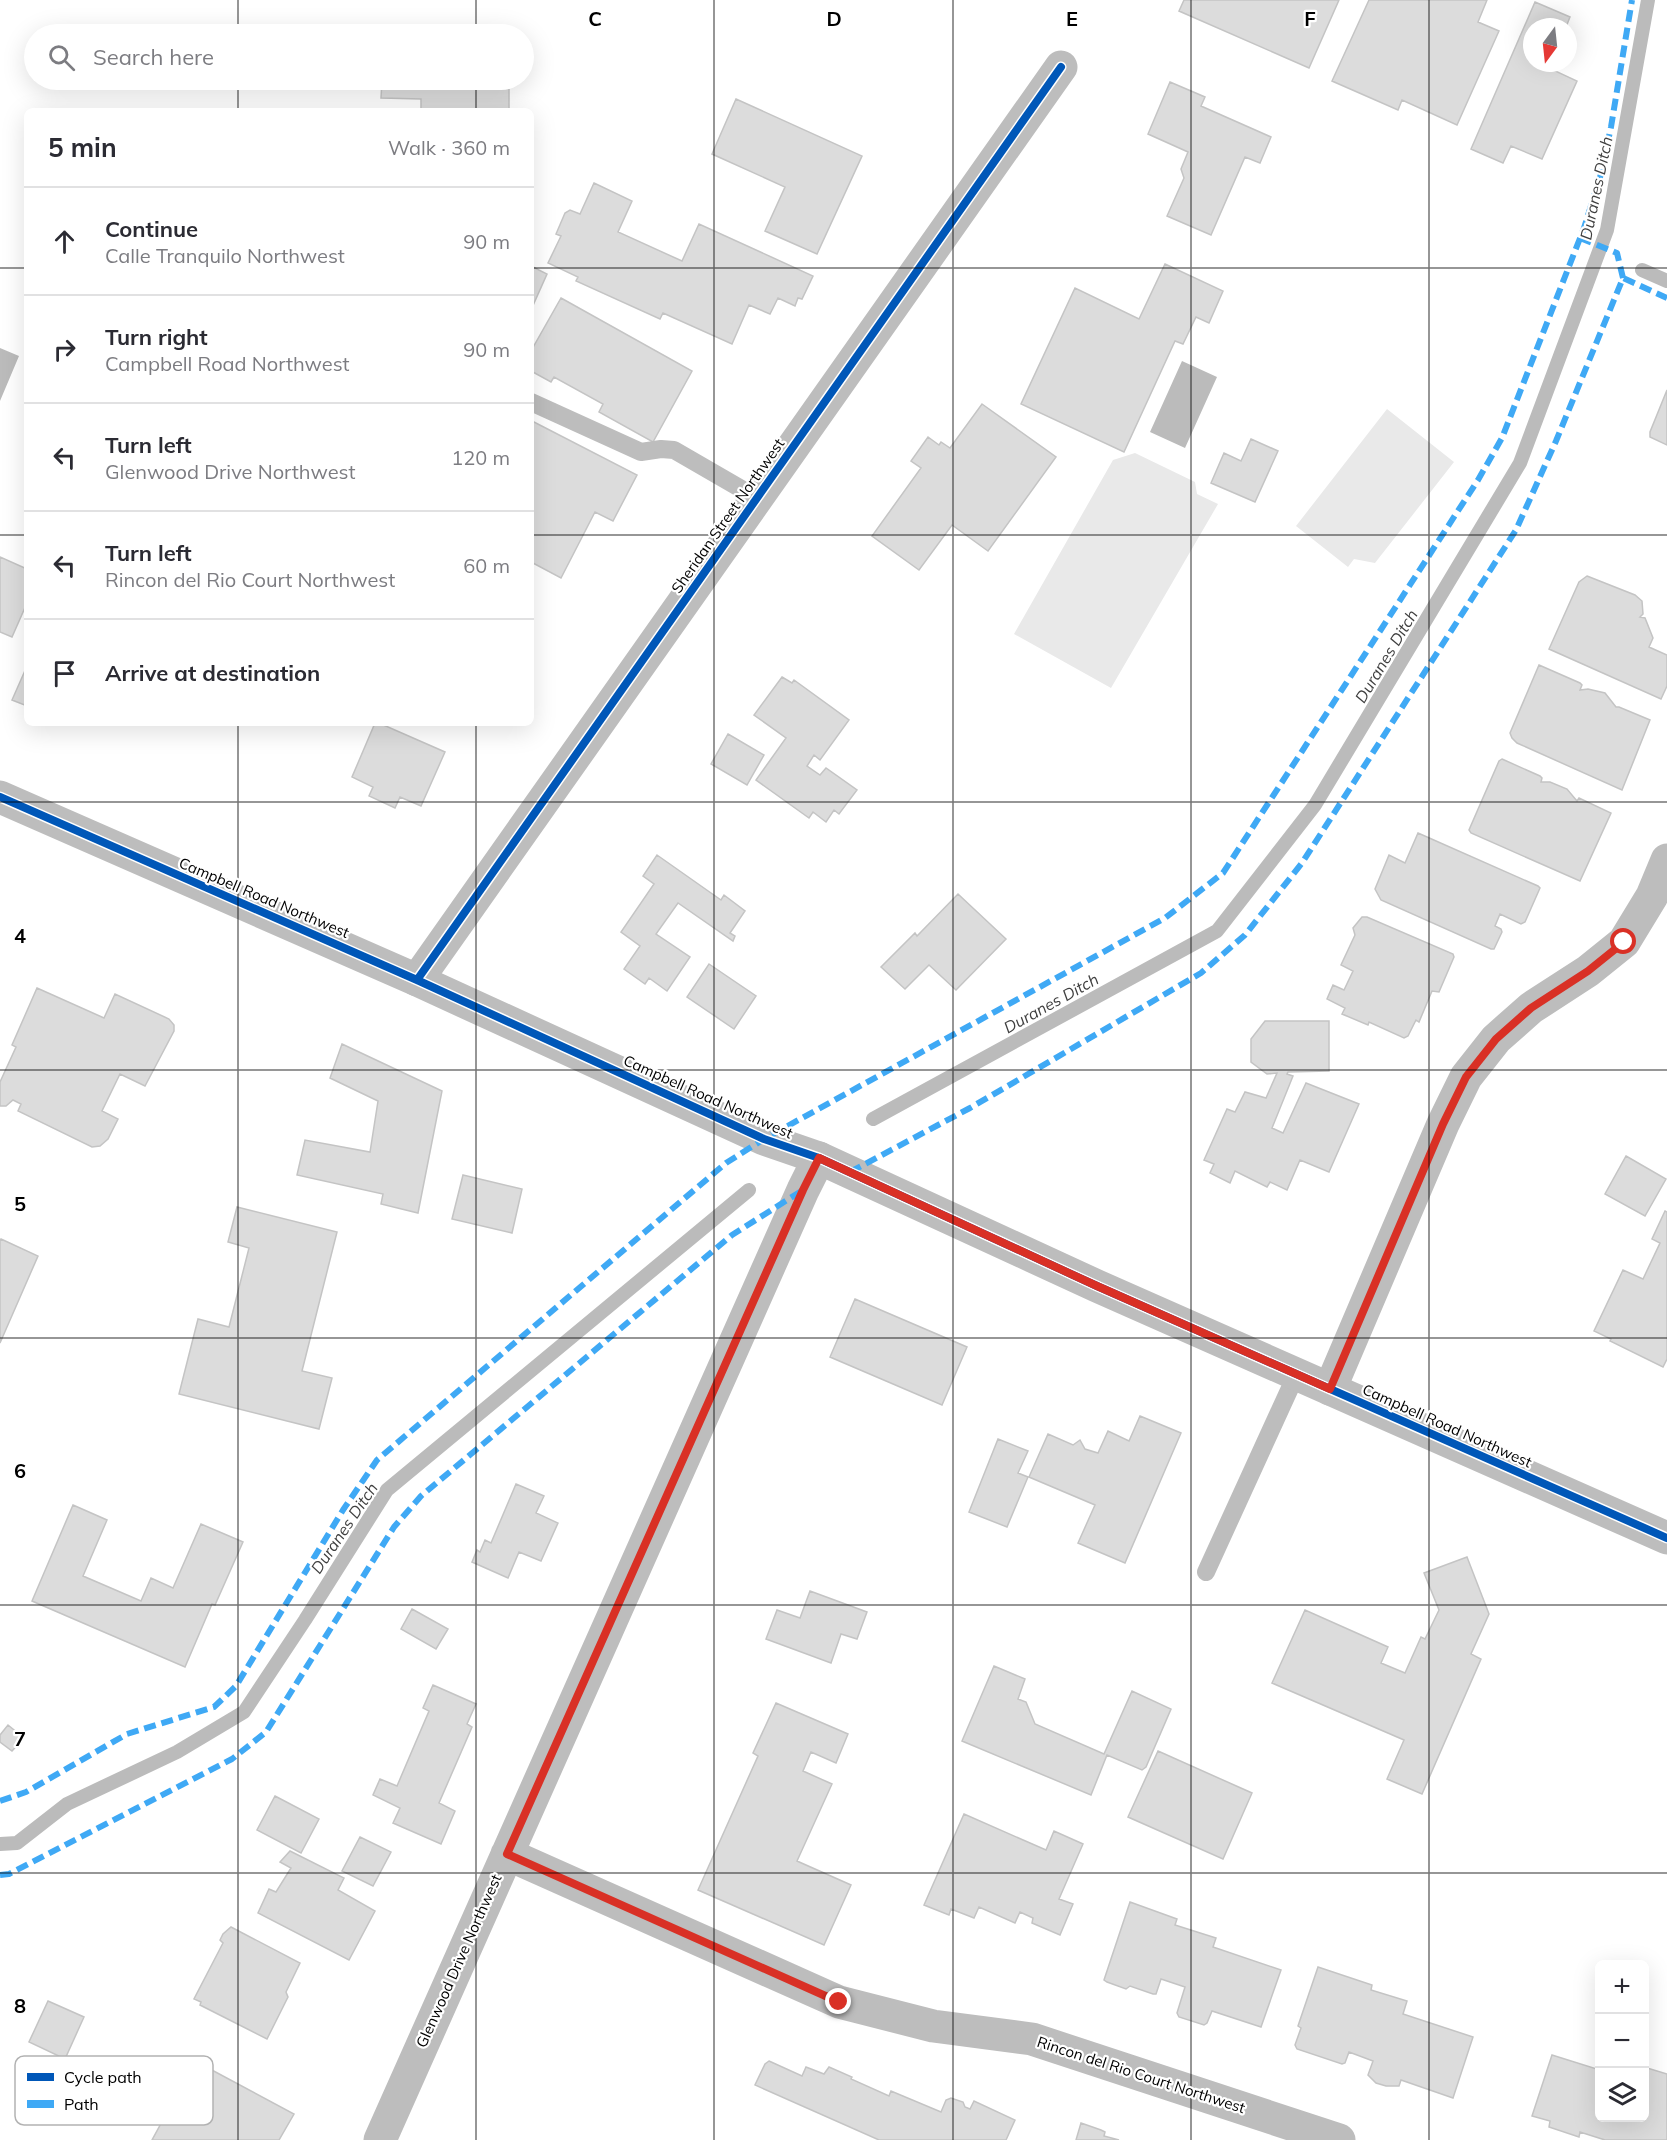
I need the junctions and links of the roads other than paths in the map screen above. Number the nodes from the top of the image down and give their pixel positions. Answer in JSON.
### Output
{"nodes":[{"id":1,"x":1061,"y":67,"type":"dead end"},
{"id":2,"x":534,"y":403,"type":"edge"},
{"id":3,"x":757,"y":498,"type":"junction"},
{"id":4,"x":0,"y":797,"type":"edge"},
{"id":5,"x":1667,"y":860,"type":"edge"},
{"id":6,"x":417,"y":980,"type":"junction"},
{"id":7,"x":819,"y":1158,"type":"junction"},
{"id":8,"x":1296,"y":1375,"type":"junction"},
{"id":9,"x":1330,"y":1389,"type":"junction"},
{"id":10,"x":1667,"y":1538,"type":"edge"},
{"id":11,"x":1206,"y":1572,"type":"dead end"},
{"id":12,"x":507,"y":1854,"type":"junction"},
{"id":13,"x":380,"y":2140,"type":"edge"},
{"id":14,"x":1339,"y":2140,"type":"edge"}],
"edges":[{"from":1,"to":3,"type":"street","name":"Sheridan Street Northwest"},
{"from":2,"to":3,"type":"lane"},
{"from":3,"to":6,"type":"street","name":"Sheridan Street Northwest"},
{"from":4,"to":6,"type":"street","name":"Campbell Road Northwest"},
{"from":5,"to":9,"type":"street"},
{"from":6,"to":7,"type":"street","name":"Campbell Road Northwest"},
{"from":7,"to":8,"type":"street","name":"Campbell Road Northwest"},
{"from":7,"to":12,"type":"street","name":"Glenwood Drive Northwest"},
{"from":8,"to":9,"type":"street","name":"Campbell Road Northwest"},
{"from":8,"to":11,"type":"lane"},
{"from":9,"to":10,"type":"street","name":"Campbell Road Northwest"},
{"from":12,"to":13,"type":"street","name":"Glenwood Drive Northwest"},
{"from":12,"to":14,"type":"street","name":"Rincon del Rio Court Northwest"}]}
